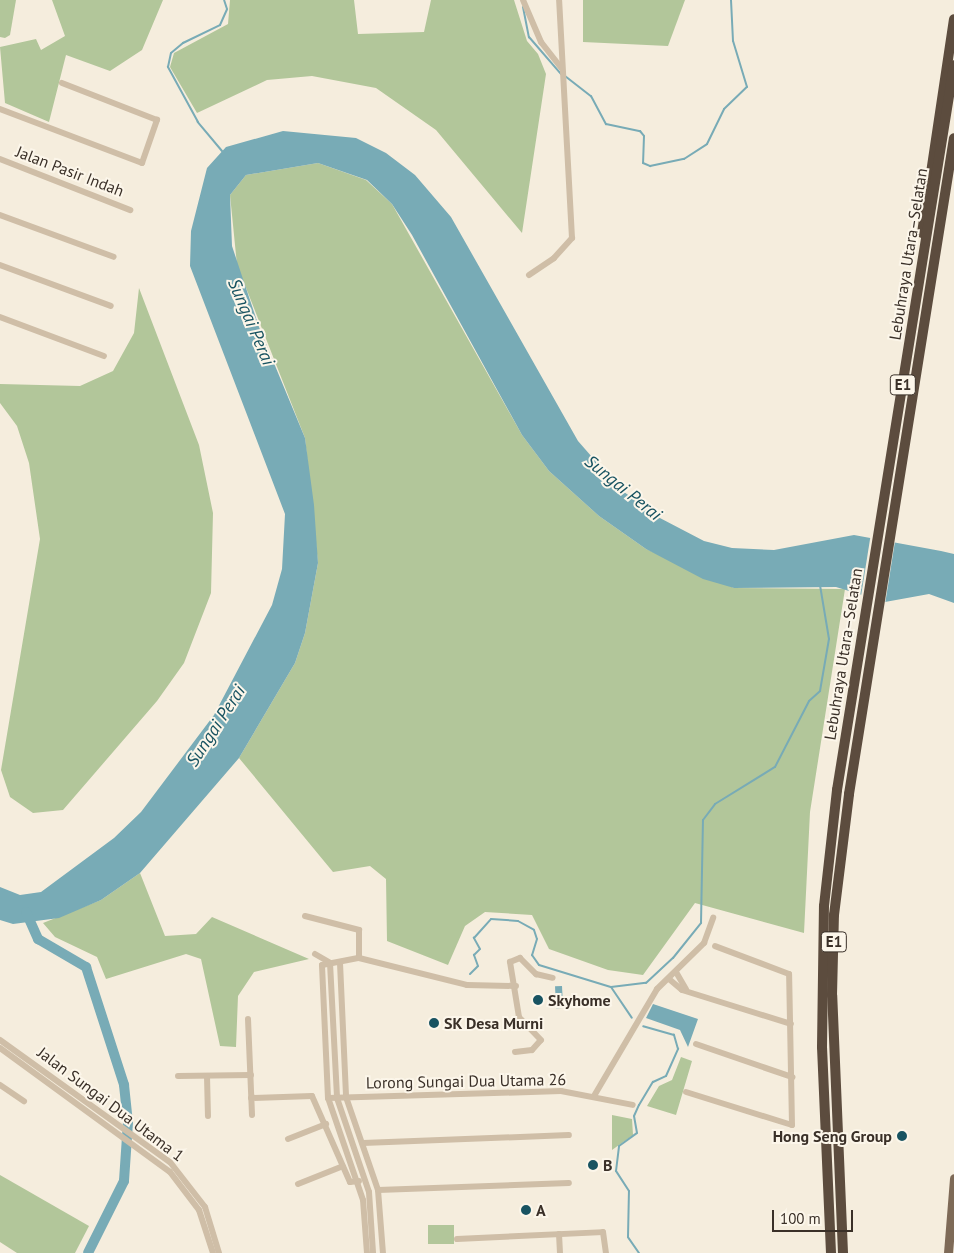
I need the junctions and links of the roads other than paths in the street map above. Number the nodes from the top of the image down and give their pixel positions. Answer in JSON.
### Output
{"nodes":[{"id":1,"x":523,"y":0,"type":"edge"},
{"id":2,"x":559,"y":0,"type":"edge"},
{"id":3,"x":954,"y":19,"type":"edge"},
{"id":4,"x":954,"y":65,"type":"edge"},
{"id":5,"x":561,"y":70,"type":"junction"},
{"id":6,"x":62,"y":83,"type":"dead end"},
{"id":7,"x":0,"y":109,"type":"edge"},
{"id":8,"x":954,"y":138,"type":"edge"},
{"id":9,"x":0,"y":159,"type":"edge"},
{"id":10,"x":130,"y":210,"type":"dead end"},
{"id":11,"x":0,"y":215,"type":"edge"},
{"id":12,"x":114,"y":257,"type":"dead end"},
{"id":13,"x":0,"y":265,"type":"edge"},
{"id":14,"x":529,"y":275,"type":"dead end"},
{"id":15,"x":921,"y":276,"type":"junction"},
{"id":16,"x":111,"y":306,"type":"dead end"},
{"id":17,"x":0,"y":317,"type":"edge"},
{"id":18,"x":104,"y":356,"type":"dead end"},
{"id":19,"x":305,"y":916,"type":"dead end"},
{"id":20,"x":714,"y":918,"type":"dead end"},
{"id":21,"x":715,"y":946,"type":"dead end"},
{"id":22,"x":315,"y":954,"type":"dead end"},
{"id":23,"x":359,"y":958,"type":"junction"},
{"id":24,"x":340,"y":962,"type":"junction"},
{"id":25,"x":330,"y":963,"type":"junction"},
{"id":26,"x":676,"y":972,"type":"junction"},
{"id":27,"x":553,"y":978,"type":"dead end"},
{"id":28,"x":669,"y":979,"type":"junction"},
{"id":29,"x":516,"y":986,"type":"junction"},
{"id":30,"x":686,"y":989,"type":"junction"},
{"id":31,"x":248,"y":1019,"type":"dead end"},
{"id":32,"x":791,"y":1024,"type":"junction"},
{"id":33,"x":0,"y":1040,"type":"edge"},
{"id":34,"x":696,"y":1044,"type":"dead end"},
{"id":35,"x":0,"y":1048,"type":"edge"},
{"id":36,"x":515,"y":1052,"type":"dead end"},
{"id":37,"x":251,"y":1075,"type":"junction"},
{"id":38,"x":178,"y":1076,"type":"dead end"},
{"id":39,"x":207,"y":1076,"type":"junction"},
{"id":40,"x":792,"y":1077,"type":"junction"},
{"id":41,"x":0,"y":1085,"type":"edge"},
{"id":42,"x":686,"y":1092,"type":"dead end"},
{"id":43,"x":594,"y":1096,"type":"junction"},
{"id":44,"x":251,"y":1098,"type":"junction"},
{"id":45,"x":328,"y":1098,"type":"junction"},
{"id":46,"x":336,"y":1098,"type":"junction"},
{"id":47,"x":346,"y":1098,"type":"junction"},
{"id":48,"x":24,"y":1101,"type":"dead end"},
{"id":49,"x":633,"y":1104,"type":"dead end"},
{"id":50,"x":252,"y":1115,"type":"dead end"},
{"id":51,"x":208,"y":1116,"type":"dead end"},
{"id":52,"x":110,"y":1123,"type":"junction"},
{"id":53,"x":326,"y":1124,"type":"junction"},
{"id":54,"x":569,"y":1135,"type":"dead end"},
{"id":55,"x":288,"y":1139,"type":"dead end"},
{"id":56,"x":363,"y":1143,"type":"junction"},
{"id":57,"x":147,"y":1150,"type":"junction"},
{"id":58,"x":343,"y":1166,"type":"junction"},
{"id":59,"x":954,"y":1178,"type":"edge"},
{"id":60,"x":359,"y":1181,"type":"junction"},
{"id":61,"x":569,"y":1183,"type":"dead end"},
{"id":62,"x":298,"y":1184,"type":"dead end"},
{"id":63,"x":378,"y":1190,"type":"junction"},
{"id":64,"x":952,"y":1224,"type":"edge"},
{"id":65,"x":559,"y":1234,"type":"junction"},
{"id":66,"x":457,"y":1238,"type":"dead end"},
{"id":67,"x":213,"y":1253,"type":"edge"},
{"id":68,"x":219,"y":1253,"type":"edge"},
{"id":69,"x":367,"y":1253,"type":"edge"},
{"id":70,"x":373,"y":1253,"type":"edge"},
{"id":71,"x":382,"y":1253,"type":"edge"},
{"id":72,"x":560,"y":1253,"type":"edge"},
{"id":73,"x":606,"y":1253,"type":"edge"},
{"id":74,"x":831,"y":1253,"type":"edge"},
{"id":75,"x":844,"y":1253,"type":"edge"},
{"id":76,"x":948,"y":1253,"type":"edge"}],
"edges":[{"from":1,"to":5,"type":"street"},
{"from":2,"to":5,"type":"street"},
{"from":3,"to":15,"type":"highway"},
{"from":4,"to":15,"type":"highway","name":"Lebuhraya Utara–Selatan","number":"E1"},
{"from":5,"to":14,"type":"street"},
{"from":6,"to":7,"type":"street"},
{"from":8,"to":75,"type":"highway","name":"Lebuhraya Utara–Selatan","number":"E1"},
{"from":9,"to":10,"type":"street","name":"Jalan Pasir Indah"},
{"from":11,"to":12,"type":"street"},
{"from":13,"to":16,"type":"street"},
{"from":15,"to":74,"type":"highway","name":"Lebuhraya Utara–Selatan","number":"E1"},
{"from":17,"to":18,"type":"street"},
{"from":19,"to":23,"type":"street"},
{"from":20,"to":26,"type":"street"},
{"from":21,"to":32,"type":"street"},
{"from":22,"to":25,"type":"street"},
{"from":23,"to":24,"type":"street"},
{"from":23,"to":29,"type":"street"},
{"from":24,"to":25,"type":"street"},
{"from":24,"to":47,"type":"street"},
{"from":25,"to":45,"type":"street"},
{"from":25,"to":46,"type":"street"},
{"from":26,"to":28,"type":"street"},
{"from":26,"to":30,"type":"street"},
{"from":27,"to":29,"type":"street"},
{"from":28,"to":30,"type":"street"},
{"from":28,"to":43,"type":"street"},
{"from":29,"to":36,"type":"street"},
{"from":30,"to":32,"type":"street"},
{"from":31,"to":37,"type":"street"},
{"from":32,"to":40,"type":"street"},
{"from":33,"to":52,"type":"street","name":"Jalan Sungai Dua Utama 1"},
{"from":34,"to":40,"type":"street"},
{"from":35,"to":52,"type":"street","name":"Jalan Sungai Dua Utama 1"},
{"from":37,"to":39,"type":"street"},
{"from":37,"to":44,"type":"street"},
{"from":38,"to":39,"type":"street"},
{"from":39,"to":51,"type":"street"},
{"from":40,"to":42,"type":"street"},
{"from":41,"to":48,"type":"street"},
{"from":43,"to":47,"type":"street","name":"Lorong Sungai Dua Utama 26"},
{"from":43,"to":49,"type":"street","name":"Lorong Sungai Dua Utama 26"},
{"from":44,"to":50,"type":"street"},
{"from":44,"to":53,"type":"street"},
{"from":45,"to":46,"type":"street","name":"Lorong Sungai Dua Utama 26"},
{"from":45,"to":60,"type":"street"},
{"from":46,"to":47,"type":"street","name":"Lorong Sungai Dua Utama 26"},
{"from":46,"to":70,"type":"street"},
{"from":47,"to":56,"type":"street"},
{"from":52,"to":57,"type":"street","name":"Jalan Sungai Dua Utama 1"},
{"from":53,"to":55,"type":"street"},
{"from":53,"to":58,"type":"street"},
{"from":54,"to":56,"type":"street"},
{"from":56,"to":63,"type":"street"},
{"from":57,"to":67,"type":"street","name":"Jalan Sungai Dua Utama 1"},
{"from":57,"to":68,"type":"street","name":"Jalan Sungai Dua Utama 1"},
{"from":58,"to":60,"type":"street"},
{"from":58,"to":62,"type":"street"},
{"from":59,"to":64,"type":"main road"},
{"from":60,"to":69,"type":"street"},
{"from":61,"to":63,"type":"street"},
{"from":63,"to":71,"type":"street"},
{"from":64,"to":76,"type":"main road"},
{"from":65,"to":66,"type":"street"},
{"from":65,"to":72,"type":"street"},
{"from":65,"to":73,"type":"street"}]}
